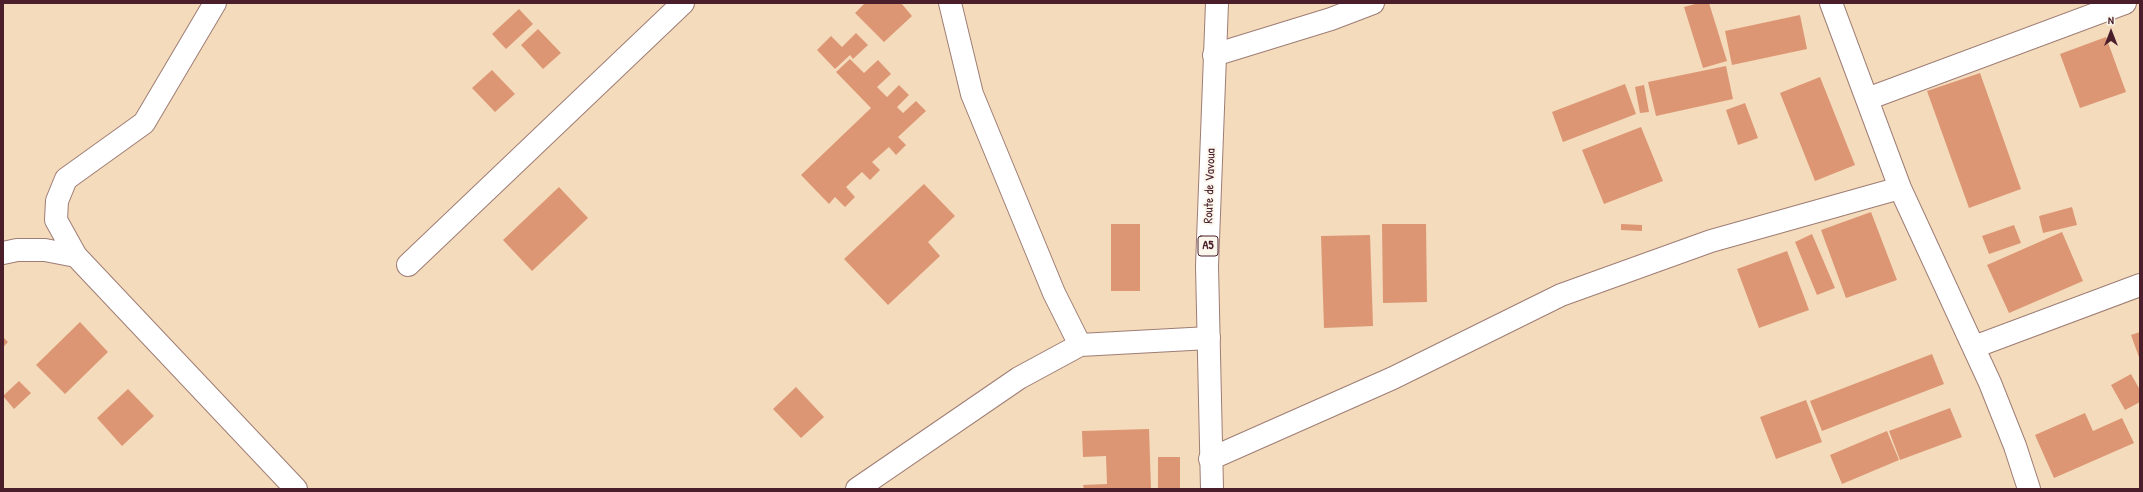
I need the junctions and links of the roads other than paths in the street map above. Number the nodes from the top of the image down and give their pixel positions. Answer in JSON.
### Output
{"nodes":[{"id":1,"x":215,"y":3,"type":"edge"},
{"id":2,"x":683,"y":3,"type":"edge"},
{"id":3,"x":950,"y":3,"type":"edge"},
{"id":4,"x":1217,"y":3,"type":"edge"},
{"id":5,"x":1373,"y":3,"type":"edge"},
{"id":6,"x":1831,"y":3,"type":"edge"},
{"id":7,"x":2125,"y":3,"type":"edge"},
{"id":8,"x":1214,"y":55,"type":"junction"},
{"id":9,"x":1867,"y":99,"type":"junction"},
{"id":10,"x":1900,"y":188,"type":"junction"},
{"id":11,"x":3,"y":253,"type":"edge"},
{"id":12,"x":76,"y":256,"type":"junction"},
{"id":13,"x":408,"y":265,"type":"dead end"},
{"id":14,"x":2140,"y":285,"type":"edge"},
{"id":15,"x":1209,"y":338,"type":"junction"},
{"id":16,"x":1080,"y":345,"type":"junction"},
{"id":17,"x":1974,"y":347,"type":"junction"},
{"id":18,"x":1210,"y":459,"type":"junction"},
{"id":19,"x":863,"y":487,"type":"edge"},
{"id":20,"x":296,"y":489,"type":"edge"},
{"id":21,"x":1212,"y":489,"type":"edge"},
{"id":22,"x":2029,"y":489,"type":"edge"}],
"edges":[{"from":1,"to":12,"type":"street"},
{"from":2,"to":13,"type":"street"},
{"from":3,"to":16,"type":"street"},
{"from":4,"to":8,"type":"street","name":"Route de Vavoua","number":"A5"},
{"from":5,"to":8,"type":"street"},
{"from":6,"to":9,"type":"street"},
{"from":7,"to":9,"type":"street"},
{"from":8,"to":15,"type":"street","name":"Route de Vavoua","number":"A5"},
{"from":9,"to":10,"type":"street"},
{"from":10,"to":17,"type":"street"},
{"from":10,"to":18,"type":"street"},
{"from":11,"to":12,"type":"street"},
{"from":12,"to":20,"type":"street"},
{"from":14,"to":17,"type":"street"},
{"from":15,"to":16,"type":"street"},
{"from":15,"to":18,"type":"street","name":"Route de Vavoua","number":"A5"},
{"from":16,"to":19,"type":"street"},
{"from":17,"to":22,"type":"street"},
{"from":18,"to":21,"type":"street","name":"Route de Vavoua","number":"A5"}]}
